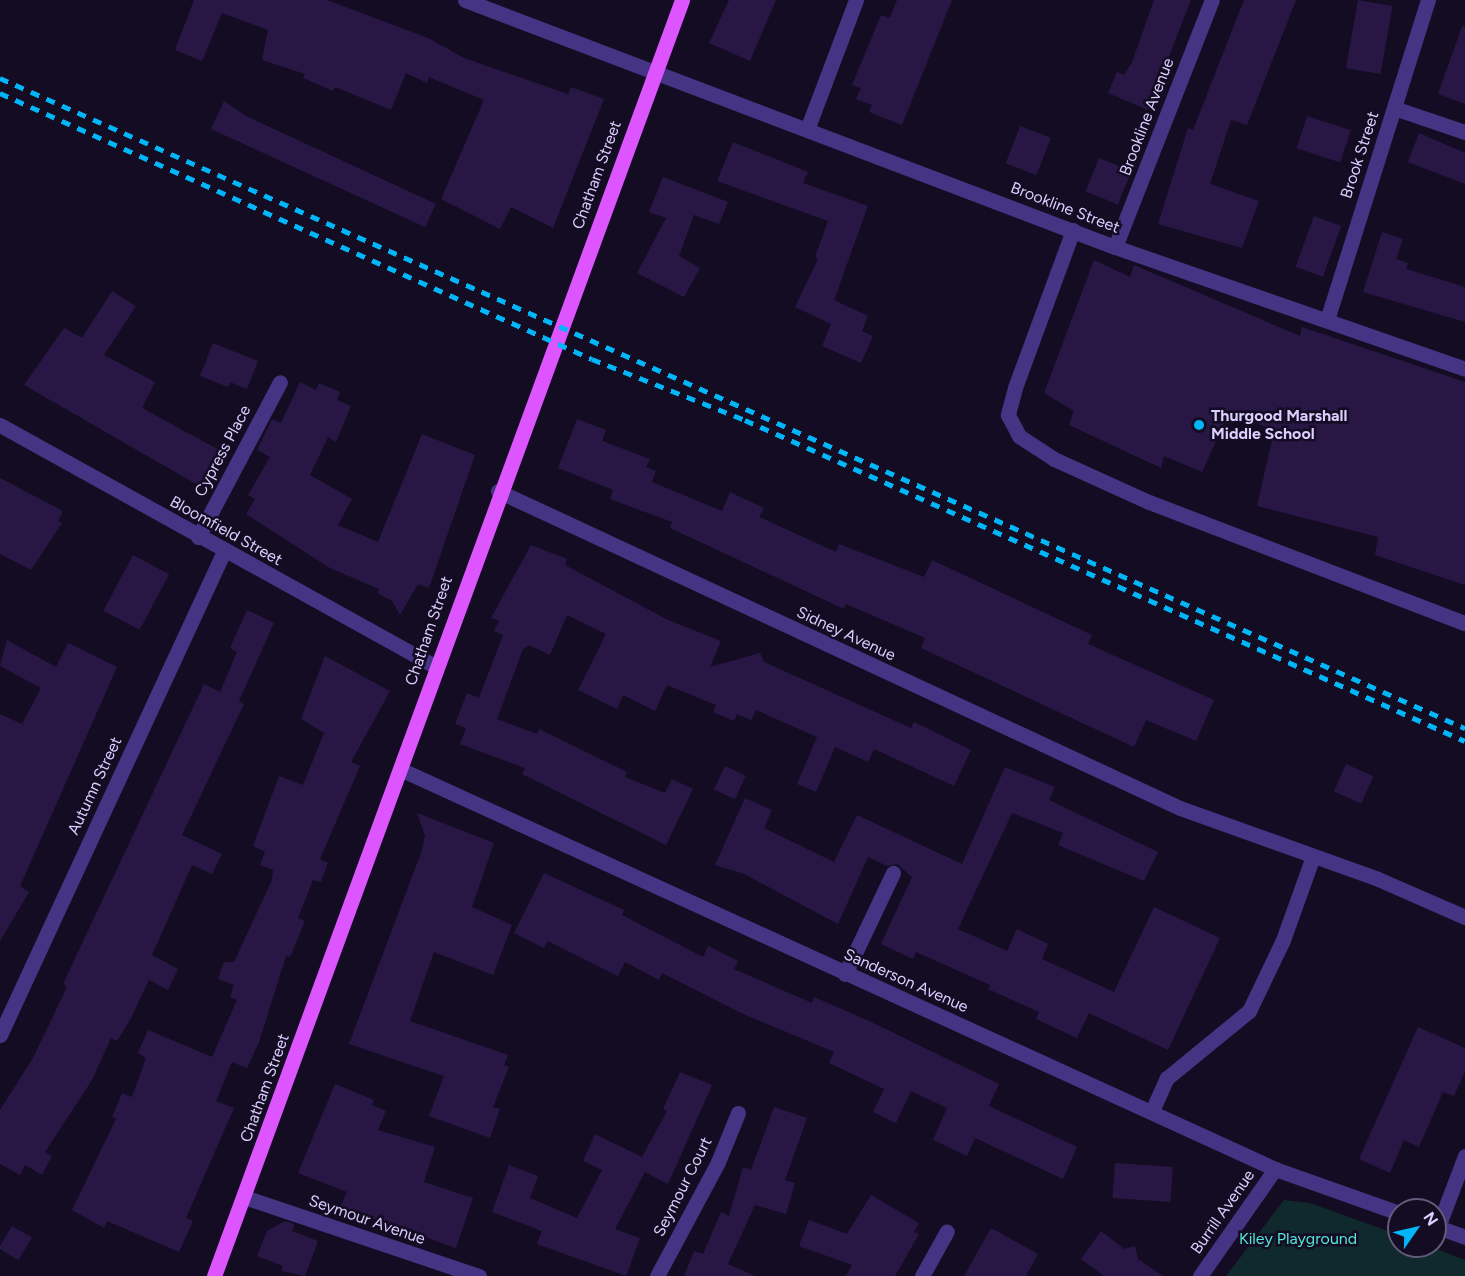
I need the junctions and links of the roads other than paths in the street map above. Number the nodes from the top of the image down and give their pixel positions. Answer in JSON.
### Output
{"nodes":[{"id":1,"x":465,"y":0,"type":"edge"},
{"id":2,"x":682,"y":0,"type":"edge"},
{"id":3,"x":856,"y":0,"type":"edge"},
{"id":4,"x":1212,"y":0,"type":"edge"},
{"id":5,"x":1428,"y":0,"type":"edge"},
{"id":6,"x":654,"y":72,"type":"junction"},
{"id":7,"x":1394,"y":108,"type":"junction"},
{"id":8,"x":808,"y":127,"type":"junction"},
{"id":9,"x":1465,"y":132,"type":"edge"},
{"id":10,"x":1073,"y":230,"type":"junction"},
{"id":11,"x":1115,"y":247,"type":"junction"},
{"id":12,"x":1327,"y":320,"type":"junction"},
{"id":13,"x":1465,"y":369,"type":"edge"},
{"id":14,"x":280,"y":382,"type":"dead end"},
{"id":15,"x":0,"y":425,"type":"edge"},
{"id":16,"x":498,"y":491,"type":"junction"},
{"id":17,"x":198,"y":537,"type":"junction"},
{"id":18,"x":224,"y":551,"type":"junction"},
{"id":19,"x":1465,"y":623,"type":"edge"},
{"id":20,"x":435,"y":666,"type":"junction"},
{"id":21,"x":402,"y":770,"type":"junction"},
{"id":22,"x":1313,"y":856,"type":"junction"},
{"id":23,"x":893,"y":873,"type":"dead end"},
{"id":24,"x":1465,"y":917,"type":"edge"},
{"id":25,"x":845,"y":974,"type":"junction"},
{"id":26,"x":1,"y":1030,"type":"edge"},
{"id":27,"x":1152,"y":1111,"type":"junction"},
{"id":28,"x":738,"y":1113,"type":"dead end"},
{"id":29,"x":1465,"y":1156,"type":"edge"},
{"id":30,"x":1275,"y":1169,"type":"junction"},
{"id":31,"x":244,"y":1197,"type":"junction"},
{"id":32,"x":1447,"y":1200,"type":"edge"},
{"id":33,"x":1387,"y":1209,"type":"edge"},
{"id":34,"x":946,"y":1231,"type":"dead end"},
{"id":35,"x":1447,"y":1231,"type":"edge"},
{"id":36,"x":1465,"y":1237,"type":"edge"},
{"id":37,"x":214,"y":1276,"type":"edge"},
{"id":38,"x":479,"y":1276,"type":"edge"},
{"id":39,"x":657,"y":1276,"type":"edge"},
{"id":40,"x":922,"y":1276,"type":"edge"},
{"id":41,"x":1200,"y":1276,"type":"edge"}],
"edges":[{"from":1,"to":6,"type":"street","name":"Brookline Street"},
{"from":2,"to":6,"type":"main road","name":"Chatham Street"},
{"from":3,"to":8,"type":"street"},
{"from":4,"to":11,"type":"street","name":"Brookline Avenue"},
{"from":5,"to":7,"type":"street","name":"Brook Street"},
{"from":6,"to":8,"type":"street","name":"Brookline Street"},
{"from":6,"to":16,"type":"main road","name":"Chatham Street"},
{"from":7,"to":9,"type":"street"},
{"from":7,"to":12,"type":"street","name":"Brook Street"},
{"from":8,"to":10,"type":"street","name":"Brookline Street"},
{"from":10,"to":11,"type":"street","name":"Brookline Street"},
{"from":10,"to":19,"type":"street"},
{"from":11,"to":12,"type":"street","name":"Brookline Street"},
{"from":12,"to":13,"type":"street","name":"Brookline Street"},
{"from":14,"to":17,"type":"street","name":"Cypress Place"},
{"from":15,"to":17,"type":"street","name":"Bloomfield Street"},
{"from":16,"to":20,"type":"main road","name":"Chatham Street"},
{"from":16,"to":22,"type":"street","name":"Sidney Avenue"},
{"from":17,"to":18,"type":"street","name":"Bloomfield Street"},
{"from":18,"to":20,"type":"street","name":"Bloomfield Street"},
{"from":18,"to":26,"type":"street","name":"Autumn Street"},
{"from":20,"to":21,"type":"main road","name":"Chatham Street"},
{"from":21,"to":25,"type":"street","name":"Sanderson Avenue"},
{"from":21,"to":31,"type":"main road","name":"Chatham Street"},
{"from":22,"to":24,"type":"street","name":"Sidney Avenue"},
{"from":22,"to":27,"type":"street"},
{"from":23,"to":25,"type":"street"},
{"from":25,"to":27,"type":"street","name":"Sanderson Avenue"},
{"from":27,"to":30,"type":"street","name":"Sanderson Avenue"},
{"from":28,"to":39,"type":"street","name":"Seymour Court"},
{"from":29,"to":32,"type":"street"},
{"from":30,"to":33,"type":"street","name":"Sanderson Avenue"},
{"from":30,"to":41,"type":"street","name":"Burrill Avenue"},
{"from":31,"to":37,"type":"main road","name":"Chatham Street"},
{"from":31,"to":38,"type":"street","name":"Seymour Avenue"},
{"from":34,"to":40,"type":"street"},
{"from":35,"to":36,"type":"street"}]}
